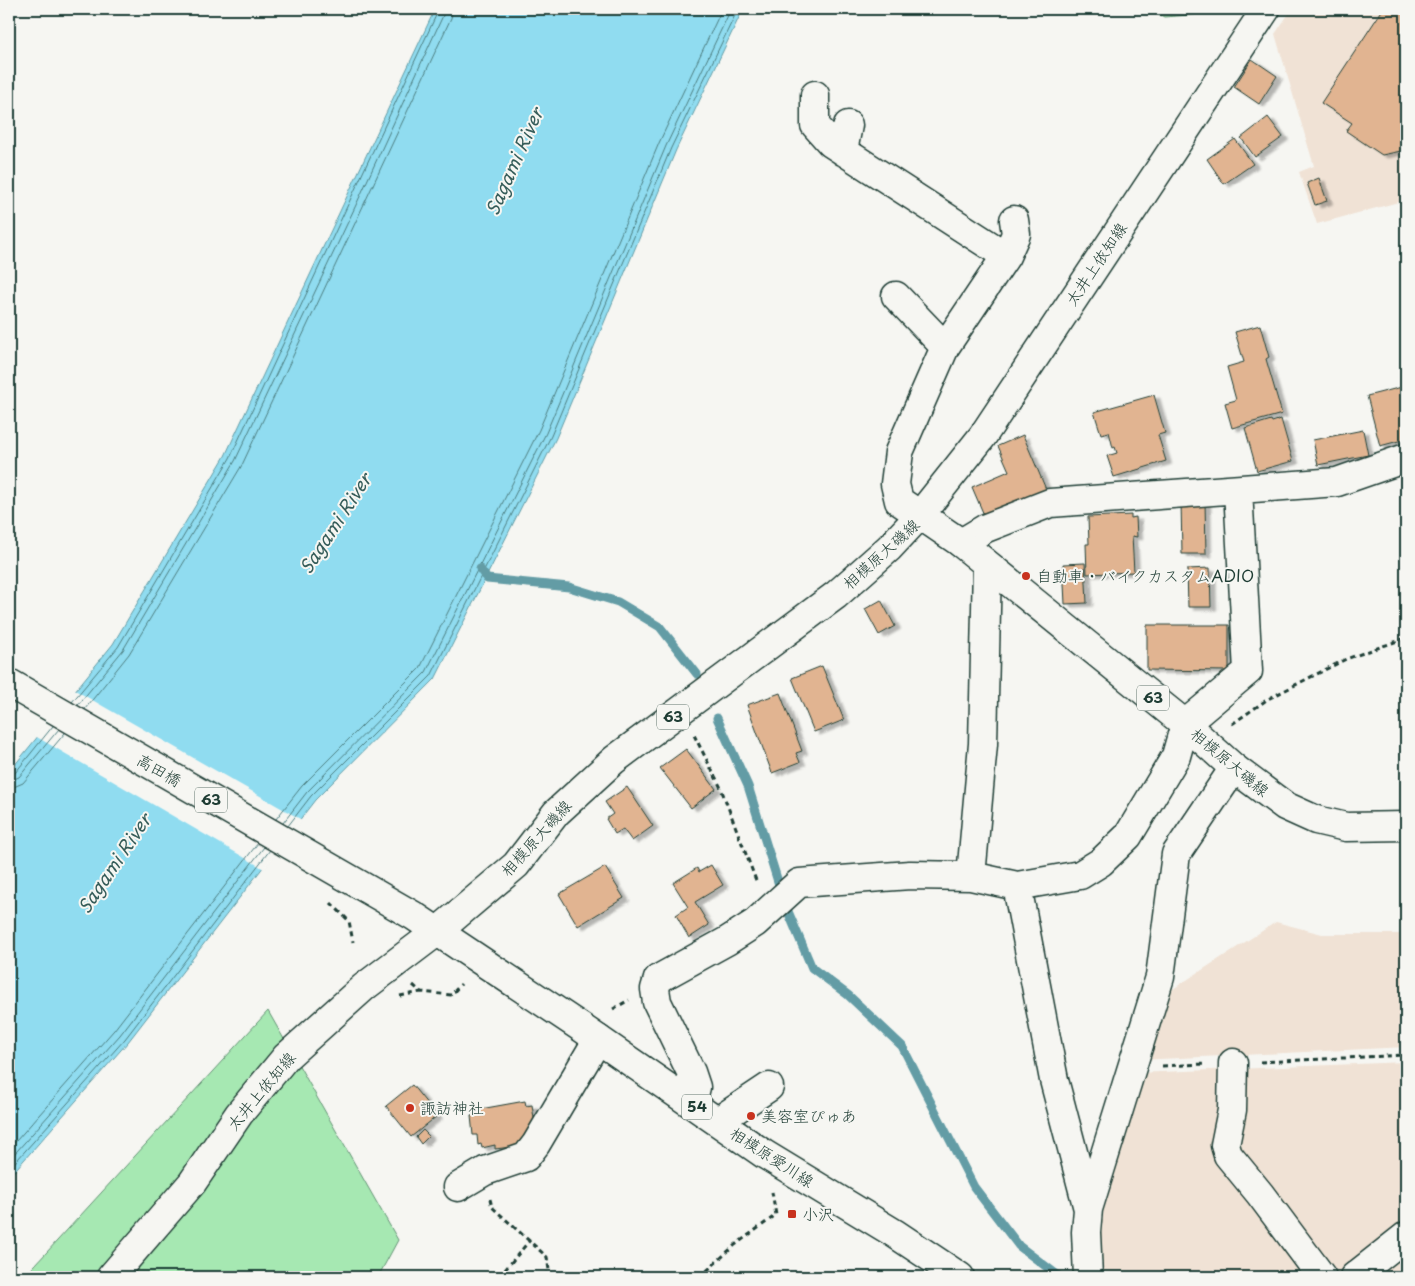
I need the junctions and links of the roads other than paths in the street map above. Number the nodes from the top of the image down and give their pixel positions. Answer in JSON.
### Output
{"nodes":[{"id":1,"x":1266,"y":9,"type":"edge"},
{"id":2,"x":816,"y":95,"type":"dead end"},
{"id":3,"x":848,"y":125,"type":"dead end"},
{"id":4,"x":843,"y":151,"type":"junction"},
{"id":5,"x":1014,"y":220,"type":"dead end"},
{"id":6,"x":1006,"y":256,"type":"junction"},
{"id":7,"x":896,"y":296,"type":"dead end"},
{"id":8,"x":945,"y":347,"type":"junction"},
{"id":9,"x":1406,"y":458,"type":"edge"},
{"id":10,"x":1238,"y":490,"type":"junction"},
{"id":11,"x":920,"y":516,"type":"junction"},
{"id":12,"x":961,"y":544,"type":"junction"},
{"id":13,"x":987,"y":565,"type":"junction"},
{"id":14,"x":9,"y":683,"type":"edge"},
{"id":15,"x":1185,"y":724,"type":"junction"},
{"id":16,"x":1234,"y":768,"type":"junction"},
{"id":17,"x":1406,"y":826,"type":"edge"},
{"id":18,"x":971,"y":876,"type":"junction"},
{"id":19,"x":1017,"y":886,"type":"junction"},
{"id":20,"x":438,"y":931,"type":"junction"},
{"id":21,"x":598,"y":1039,"type":"junction"},
{"id":22,"x":1233,"y":1063,"type":"road end"},
{"id":23,"x":769,"y":1087,"type":"dead end"},
{"id":24,"x":692,"y":1103,"type":"junction"},
{"id":25,"x":718,"y":1122,"type":"junction"},
{"id":26,"x":458,"y":1187,"type":"dead end"},
{"id":27,"x":1088,"y":1209,"type":"junction"},
{"id":28,"x":1406,"y":1236,"type":"edge"},
{"id":29,"x":111,"y":1277,"type":"edge"},
{"id":30,"x":960,"y":1277,"type":"edge"},
{"id":31,"x":1088,"y":1277,"type":"edge"},
{"id":32,"x":1322,"y":1277,"type":"edge"},
{"id":33,"x":1354,"y":1277,"type":"edge"}],
"edges":[{"from":1,"to":11,"type":"main road","name":"太井上依知線"},
{"from":2,"to":4,"type":"main road"},
{"from":3,"to":4,"type":"main road"},
{"from":4,"to":6,"type":"main road"},
{"from":5,"to":6,"type":"main road"},
{"from":6,"to":8,"type":"main road"},
{"from":7,"to":8,"type":"main road"},
{"from":8,"to":11,"type":"main road"},
{"from":9,"to":10,"type":"main road"},
{"from":10,"to":12,"type":"main road"},
{"from":10,"to":15,"type":"main road"},
{"from":11,"to":12,"type":"main road","name":"相模原大磯線","number":"63"},
{"from":11,"to":20,"type":"main road","name":"相模原大磯線","number":"63"},
{"from":12,"to":13,"type":"main road","name":"相模原大磯線","number":"63"},
{"from":13,"to":15,"type":"main road","name":"相模原大磯線","number":"63"},
{"from":13,"to":18,"type":"main road"},
{"from":14,"to":20,"type":"main road","name":"高田橋","number":"63"},
{"from":15,"to":16,"type":"main road","name":"相模原大磯線","number":"63"},
{"from":15,"to":19,"type":"main road"},
{"from":16,"to":17,"type":"main road","name":"相模原大磯線","number":"63"},
{"from":16,"to":27,"type":"main road"},
{"from":18,"to":19,"type":"main road"},
{"from":18,"to":24,"type":"main road"},
{"from":19,"to":27,"type":"main road"},
{"from":20,"to":21,"type":"main road","name":"相模原愛川線","number":"54"},
{"from":20,"to":29,"type":"main road","name":"太井上依知線"},
{"from":21,"to":24,"type":"main road","name":"相模原愛川線","number":"54"},
{"from":21,"to":26,"type":"main road"},
{"from":22,"to":32,"type":"main road"},
{"from":23,"to":25,"type":"main road"},
{"from":24,"to":25,"type":"main road","name":"相模原愛川線","number":"54"},
{"from":25,"to":30,"type":"main road","name":"相模原愛川線","number":"54"},
{"from":27,"to":31,"type":"main road"},
{"from":28,"to":33,"type":"main road"}]}
